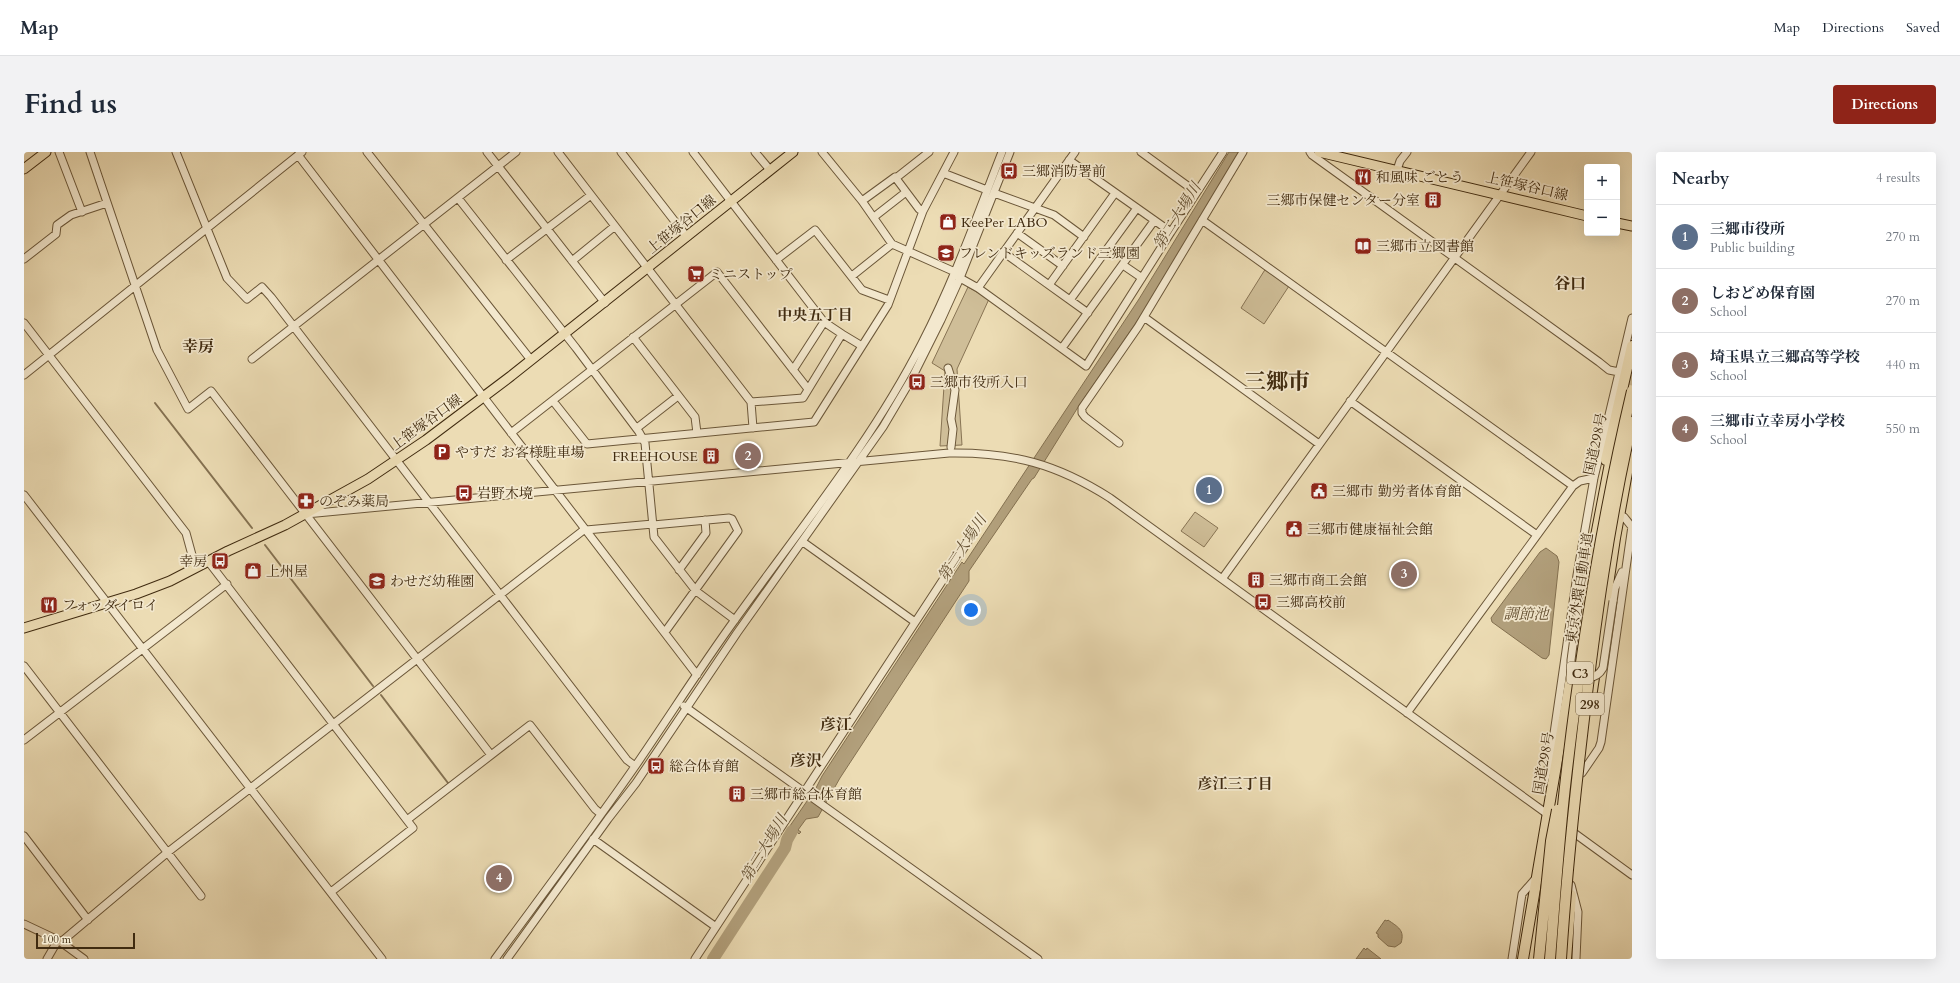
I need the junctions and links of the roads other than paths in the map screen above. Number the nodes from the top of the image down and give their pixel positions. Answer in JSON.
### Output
{"nodes":[{"id":1,"x":46,"y":152,"type":"edge"},
{"id":2,"x":59,"y":152,"type":"edge"},
{"id":3,"x":90,"y":152,"type":"edge"},
{"id":4,"x":176,"y":152,"type":"edge"},
{"id":5,"x":367,"y":152,"type":"edge"},
{"id":6,"x":487,"y":152,"type":"edge"},
{"id":7,"x":516,"y":152,"type":"edge"},
{"id":8,"x":558,"y":152,"type":"edge"},
{"id":9,"x":621,"y":152,"type":"edge"},
{"id":10,"x":693,"y":152,"type":"edge"},
{"id":11,"x":755,"y":152,"type":"edge"},
{"id":12,"x":793,"y":152,"type":"edge"},
{"id":13,"x":822,"y":152,"type":"edge"},
{"id":14,"x":928,"y":152,"type":"edge"},
{"id":15,"x":954,"y":152,"type":"edge"},
{"id":16,"x":1002,"y":152,"type":"edge"},
{"id":17,"x":1010,"y":152,"type":"edge"},
{"id":18,"x":1075,"y":152,"type":"edge"},
{"id":19,"x":1141,"y":152,"type":"edge"},
{"id":20,"x":1222,"y":152,"type":"edge"},
{"id":21,"x":1243,"y":152,"type":"edge"},
{"id":22,"x":1310,"y":152,"type":"edge"},
{"id":23,"x":1319,"y":152,"type":"edge"},
{"id":24,"x":1407,"y":152,"type":"edge"},
{"id":25,"x":1531,"y":152,"type":"edge"},
{"id":26,"x":300,"y":154,"type":"edge"},
{"id":27,"x":1069,"y":160,"type":"junction"},
{"id":28,"x":498,"y":166,"type":"junction"},
{"id":29,"x":24,"y":169,"type":"edge"},
{"id":30,"x":770,"y":170,"type":"junction"},
{"id":31,"x":1397,"y":170,"type":"junction"},
{"id":32,"x":943,"y":173,"type":"junction"},
{"id":33,"x":896,"y":178,"type":"junction"},
{"id":34,"x":991,"y":191,"type":"junction"},
{"id":35,"x":906,"y":192,"type":"junction"},
{"id":36,"x":1196,"y":192,"type":"junction"},
{"id":37,"x":1115,"y":193,"type":"junction"},
{"id":38,"x":1499,"y":194,"type":"junction"},
{"id":39,"x":591,"y":195,"type":"junction"},
{"id":40,"x":458,"y":198,"type":"junction"},
{"id":41,"x":862,"y":201,"type":"junction"},
{"id":42,"x":731,"y":202,"type":"junction"},
{"id":43,"x":107,"y":204,"type":"junction"},
{"id":44,"x":1034,"y":208,"type":"junction"},
{"id":45,"x":1137,"y":208,"type":"junction"},
{"id":46,"x":923,"y":211,"type":"junction"},
{"id":47,"x":82,"y":212,"type":"junction"},
{"id":48,"x":1584,"y":215,"type":"edge"},
{"id":49,"x":874,"y":217,"type":"junction"},
{"id":50,"x":1202,"y":220,"type":"junction"},
{"id":51,"x":1154,"y":221,"type":"junction"},
{"id":52,"x":424,"y":224,"type":"junction"},
{"id":53,"x":1620,"y":224,"type":"edge"},
{"id":54,"x":616,"y":226,"type":"junction"},
{"id":55,"x":1632,"y":226,"type":"edge"},
{"id":56,"x":207,"y":229,"type":"junction"},
{"id":57,"x":547,"y":229,"type":"junction"},
{"id":58,"x":1171,"y":232,"type":"junction"},
{"id":59,"x":1017,"y":233,"type":"junction"},
{"id":60,"x":687,"y":237,"type":"junction"},
{"id":61,"x":1084,"y":237,"type":"junction"},
{"id":62,"x":892,"y":244,"type":"junction"},
{"id":63,"x":908,"y":252,"type":"junction"},
{"id":64,"x":1003,"y":252,"type":"junction"},
{"id":65,"x":1453,"y":257,"type":"junction"},
{"id":66,"x":24,"y":259,"type":"edge"},
{"id":67,"x":506,"y":260,"type":"junction"},
{"id":68,"x":776,"y":260,"type":"junction"},
{"id":69,"x":378,"y":261,"type":"junction"},
{"id":70,"x":572,"y":261,"type":"junction"},
{"id":71,"x":1123,"y":265,"type":"junction"},
{"id":72,"x":1063,"y":266,"type":"junction"},
{"id":73,"x":648,"y":269,"type":"junction"},
{"id":74,"x":955,"y":272,"type":"junction"},
{"id":75,"x":852,"y":276,"type":"junction"},
{"id":76,"x":960,"y":278,"type":"junction"},
{"id":77,"x":1142,"y":278,"type":"junction"},
{"id":78,"x":1049,"y":285,"type":"junction"},
{"id":79,"x":135,"y":287,"type":"junction"},
{"id":80,"x":978,"y":288,"type":"junction"},
{"id":81,"x":889,"y":300,"type":"junction"},
{"id":82,"x":1070,"y":300,"type":"junction"},
{"id":83,"x":605,"y":303,"type":"junction"},
{"id":84,"x":675,"y":304,"type":"junction"},
{"id":85,"x":1088,"y":313,"type":"junction"},
{"id":86,"x":1144,"y":317,"type":"junction"},
{"id":87,"x":1632,"y":318,"type":"edge"},
{"id":88,"x":824,"y":322,"type":"junction"},
{"id":89,"x":24,"y":323,"type":"edge"},
{"id":90,"x":294,"y":327,"type":"junction"},
{"id":91,"x":564,"y":334,"type":"junction"},
{"id":92,"x":842,"y":334,"type":"junction"},
{"id":93,"x":633,"y":337,"type":"junction"},
{"id":94,"x":862,"y":346,"type":"junction"},
{"id":95,"x":1632,"y":346,"type":"edge"},
{"id":96,"x":1062,"y":348,"type":"junction"},
{"id":97,"x":1386,"y":351,"type":"junction"},
{"id":98,"x":49,"y":355,"type":"junction"},
{"id":99,"x":252,"y":359,"type":"dead end"},
{"id":100,"x":531,"y":360,"type":"junction"},
{"id":101,"x":948,"y":368,"type":"dead end"},
{"id":102,"x":592,"y":369,"type":"junction"},
{"id":103,"x":793,"y":370,"type":"junction"},
{"id":104,"x":1619,"y":372,"type":"junction"},
{"id":105,"x":24,"y":375,"type":"edge"},
{"id":106,"x":808,"y":389,"type":"junction"},
{"id":107,"x":1632,"y":391,"type":"edge"},
{"id":108,"x":678,"y":396,"type":"junction"},
{"id":109,"x":483,"y":397,"type":"junction"},
{"id":110,"x":553,"y":401,"type":"junction"},
{"id":111,"x":1350,"y":401,"type":"junction"},
{"id":112,"x":751,"y":402,"type":"junction"},
{"id":113,"x":1610,"y":422,"type":"junction"},
{"id":114,"x":1632,"y":422,"type":"tunnel mouth"},
{"id":115,"x":637,"y":428,"type":"junction"},
{"id":116,"x":752,"y":428,"type":"junction"},
{"id":117,"x":511,"y":433,"type":"junction"},
{"id":118,"x":697,"y":433,"type":"junction"},
{"id":119,"x":644,"y":438,"type":"junction"},
{"id":120,"x":1119,"y":443,"type":"dead end"},
{"id":121,"x":1319,"y":444,"type":"junction"},
{"id":122,"x":951,"y":447,"type":"dead end"},
{"id":123,"x":1612,"y":453,"type":"dead end"},
{"id":124,"x":1630,"y":456,"type":"dead end"},
{"id":125,"x":397,"y":460,"type":"junction"},
{"id":126,"x":861,"y":461,"type":"junction"},
{"id":127,"x":849,"y":463,"type":"junction"},
{"id":128,"x":1594,"y":478,"type":"junction"},
{"id":129,"x":1632,"y":479,"type":"edge"},
{"id":130,"x":648,"y":481,"type":"junction"},
{"id":131,"x":1572,"y":486,"type":"junction"},
{"id":132,"x":555,"y":490,"type":"junction"},
{"id":133,"x":24,"y":495,"type":"edge"},
{"id":134,"x":428,"y":502,"type":"junction"},
{"id":135,"x":306,"y":514,"type":"junction"},
{"id":136,"x":1624,"y":517,"type":"junction"},
{"id":137,"x":705,"y":520,"type":"junction"},
{"id":138,"x":653,"y":524,"type":"junction"},
{"id":139,"x":1632,"y":527,"type":"edge"},
{"id":140,"x":586,"y":530,"type":"junction"},
{"id":141,"x":1537,"y":535,"type":"junction"},
{"id":142,"x":969,"y":540,"type":"dead end"},
{"id":143,"x":803,"y":542,"type":"junction"},
{"id":144,"x":204,"y":563,"type":"junction"},
{"id":145,"x":1626,"y":563,"type":"junction"},
{"id":146,"x":679,"y":570,"type":"junction"},
{"id":147,"x":1589,"y":572,"type":"junction"},
{"id":148,"x":1577,"y":575,"type":"junction"},
{"id":149,"x":1609,"y":575,"type":"junction"},
{"id":150,"x":1222,"y":579,"type":"junction"},
{"id":151,"x":227,"y":584,"type":"junction"},
{"id":152,"x":696,"y":591,"type":"junction"},
{"id":153,"x":501,"y":594,"type":"junction"},
{"id":154,"x":108,"y":603,"type":"junction"},
{"id":155,"x":735,"y":620,"type":"junction"},
{"id":156,"x":915,"y":622,"type":"junction"},
{"id":157,"x":24,"y":628,"type":"edge"},
{"id":158,"x":665,"y":632,"type":"junction"},
{"id":159,"x":143,"y":649,"type":"junction"},
{"id":160,"x":418,"y":659,"type":"junction"},
{"id":161,"x":24,"y":666,"type":"edge"},
{"id":162,"x":697,"y":675,"type":"junction"},
{"id":163,"x":678,"y":702,"type":"junction"},
{"id":164,"x":687,"y":708,"type":"junction"},
{"id":165,"x":60,"y":712,"type":"junction"},
{"id":166,"x":1407,"y":713,"type":"junction"},
{"id":167,"x":1573,"y":719,"type":"junction"},
{"id":168,"x":334,"y":724,"type":"junction"},
{"id":169,"x":24,"y":740,"type":"edge"},
{"id":170,"x":1551,"y":754,"type":"junction"},
{"id":171,"x":491,"y":755,"type":"junction"},
{"id":172,"x":635,"y":766,"type":"junction"},
{"id":173,"x":1582,"y":773,"type":"junction"},
{"id":174,"x":1555,"y":775,"type":"junction"},
{"id":175,"x":1544,"y":783,"type":"dead end"},
{"id":176,"x":251,"y":788,"type":"junction"},
{"id":177,"x":807,"y":794,"type":"junction"},
{"id":178,"x":601,"y":814,"type":"junction"},
{"id":179,"x":1548,"y":814,"type":"junction"},
{"id":180,"x":407,"y":820,"type":"junction"},
{"id":181,"x":1575,"y":834,"type":"junction"},
{"id":182,"x":24,"y":836,"type":"edge"},
{"id":183,"x":593,"y":839,"type":"junction"},
{"id":184,"x":168,"y":852,"type":"junction"},
{"id":185,"x":1632,"y":875,"type":"edge"},
{"id":186,"x":1536,"y":878,"type":"junction"},
{"id":187,"x":1571,"y":885,"type":"junction"},
{"id":188,"x":331,"y":892,"type":"junction"},
{"id":189,"x":201,"y":896,"type":"dead end"},
{"id":190,"x":88,"y":920,"type":"junction"},
{"id":191,"x":24,"y":924,"type":"edge"},
{"id":192,"x":716,"y":927,"type":"junction"},
{"id":193,"x":59,"y":941,"type":"junction"},
{"id":194,"x":47,"y":959,"type":"edge"},
{"id":195,"x":84,"y":959,"type":"edge"},
{"id":196,"x":382,"y":959,"type":"edge"},
{"id":197,"x":495,"y":959,"type":"edge"},
{"id":198,"x":507,"y":959,"type":"edge"},
{"id":199,"x":695,"y":959,"type":"edge"},
{"id":200,"x":1038,"y":959,"type":"edge"},
{"id":201,"x":1512,"y":959,"type":"edge"},
{"id":202,"x":1523,"y":959,"type":"edge"},
{"id":203,"x":1539,"y":959,"type":"edge"},
{"id":204,"x":1550,"y":959,"type":"edge"},
{"id":205,"x":1561,"y":959,"type":"edge"},
{"id":206,"x":1566,"y":959,"type":"edge"},
{"id":207,"x":1576,"y":959,"type":"edge"}],
"edges":[{"from":1,"to":29,"type":"main road"},
{"from":2,"to":47,"type":"street"},
{"from":3,"to":43,"type":"street"},
{"from":4,"to":56,"type":"street"},
{"from":5,"to":52,"type":"street"},
{"from":6,"to":28,"type":"street"},
{"from":7,"to":28,"type":"street"},
{"from":8,"to":39,"type":"street"},
{"from":9,"to":60,"type":"street"},
{"from":10,"to":42,"type":"street"},
{"from":11,"to":30,"type":"street"},
{"from":12,"to":30,"type":"main road","name":"上笹塚谷口線"},
{"from":13,"to":41,"type":"street"},
{"from":14,"to":33,"type":"street"},
{"from":15,"to":32,"type":"street"},
{"from":16,"to":34,"type":"street"},
{"from":17,"to":34,"type":"street"},
{"from":18,"to":27,"type":"street"},
{"from":19,"to":36,"type":"street"},
{"from":20,"to":36,"type":"street"},
{"from":21,"to":50,"type":"street"},
{"from":22,"to":65,"type":"street"},
{"from":23,"to":31,"type":"main road","name":"上笹塚谷口線"},
{"from":24,"to":31,"type":"street"},
{"from":25,"to":38,"type":"street"},
{"from":26,"to":56,"type":"street"},
{"from":26,"to":69,"type":"street"},
{"from":27,"to":37,"type":"street"},
{"from":27,"to":44,"type":"street"},
{"from":28,"to":40,"type":"street"},
{"from":28,"to":57,"type":"street"},
{"from":30,"to":42,"type":"main road","name":"上笹塚谷口線"},
{"from":31,"to":38,"type":"main road","name":"上笹塚谷口線"},
{"from":32,"to":34,"type":"street"},
{"from":32,"to":46,"type":"street"},
{"from":33,"to":35,"type":"street"},
{"from":33,"to":41,"type":"street"},
{"from":34,"to":44,"type":"street"},
{"from":34,"to":74,"type":"street"},
{"from":34,"to":76,"type":"street"},
{"from":35,"to":46,"type":"street"},
{"from":35,"to":49,"type":"street"},
{"from":36,"to":58,"type":"street"},
{"from":37,"to":45,"type":"street"},
{"from":37,"to":61,"type":"street"},
{"from":38,"to":48,"type":"main road","name":"上笹塚谷口線"},
{"from":38,"to":65,"type":"street"},
{"from":39,"to":54,"type":"street"},
{"from":39,"to":57,"type":"street"},
{"from":40,"to":52,"type":"street"},
{"from":40,"to":67,"type":"street"},
{"from":41,"to":49,"type":"street"},
{"from":42,"to":60,"type":"main road","name":"上笹塚谷口線"},
{"from":42,"to":68,"type":"street"},
{"from":43,"to":47,"type":"street"},
{"from":43,"to":79,"type":"street"},
{"from":44,"to":59,"type":"street"},
{"from":44,"to":61,"type":"street"},
{"from":45,"to":51,"type":"street"},
{"from":45,"to":82,"type":"street"},
{"from":46,"to":63,"type":"street"},
{"from":47,"to":66,"type":"street"},
{"from":49,"to":62,"type":"street"},
{"from":50,"to":86,"type":"street"},
{"from":50,"to":97,"type":"street"},
{"from":51,"to":58,"type":"street"},
{"from":51,"to":71,"type":"street"},
{"from":52,"to":69,"type":"street"},
{"from":52,"to":100,"type":"street"},
{"from":53,"to":55,"type":"main road"},
{"from":54,"to":70,"type":"street"},
{"from":54,"to":73,"type":"street"},
{"from":56,"to":79,"type":"street"},
{"from":56,"to":90,"type":"street"},
{"from":57,"to":67,"type":"street"},
{"from":57,"to":70,"type":"street"},
{"from":58,"to":77,"type":"street"},
{"from":59,"to":64,"type":"street"},
{"from":59,"to":72,"type":"street"},
{"from":60,"to":73,"type":"main road","name":"上笹塚谷口線"},
{"from":61,"to":72,"type":"street"},
{"from":62,"to":63,"type":"street"},
{"from":62,"to":75,"type":"street"},
{"from":63,"to":74,"type":"street"},
{"from":63,"to":81,"type":"street"},
{"from":64,"to":78,"type":"street"},
{"from":64,"to":80,"type":"street"},
{"from":65,"to":97,"type":"street"},
{"from":65,"to":104,"type":"street"},
{"from":67,"to":91,"type":"street"},
{"from":68,"to":75,"type":"street"},
{"from":68,"to":88,"type":"street"},
{"from":69,"to":90,"type":"street"},
{"from":69,"to":109,"type":"street"},
{"from":70,"to":83,"type":"street"},
{"from":71,"to":77,"type":"street"},
{"from":71,"to":85,"type":"street"},
{"from":72,"to":78,"type":"street"},
{"from":73,"to":83,"type":"main road","name":"上笹塚谷口線"},
{"from":73,"to":84,"type":"street"},
{"from":74,"to":76,"type":"street"},
{"from":74,"to":127,"type":"street"},
{"from":75,"to":81,"type":"street"},
{"from":76,"to":80,"type":"street"},
{"from":76,"to":126,"type":"street"},
{"from":77,"to":96,"type":"street"},
{"from":78,"to":82,"type":"street"},
{"from":79,"to":98,"type":"street"},
{"from":79,"to":135,"type":"street"},
{"from":80,"to":96,"type":"street"},
{"from":81,"to":94,"type":"street"},
{"from":82,"to":85,"type":"street"},
{"from":83,"to":91,"type":"main road","name":"上笹塚谷口線"},
{"from":84,"to":93,"type":"street"},
{"from":84,"to":103,"type":"street"},
{"from":84,"to":112,"type":"street"},
{"from":85,"to":96,"type":"street"},
{"from":86,"to":120,"type":"street"},
{"from":86,"to":121,"type":"street"},
{"from":87,"to":104,"type":"street"},
{"from":88,"to":92,"type":"street"},
{"from":88,"to":103,"type":"street"},
{"from":89,"to":98,"type":"street"},
{"from":90,"to":99,"type":"street"},
{"from":90,"to":125,"type":"street"},
{"from":91,"to":100,"type":"main road","name":"上笹塚谷口線"},
{"from":91,"to":102,"type":"street"},
{"from":92,"to":94,"type":"street"},
{"from":92,"to":106,"type":"street"},
{"from":93,"to":102,"type":"street"},
{"from":93,"to":108,"type":"street"},
{"from":94,"to":116,"type":"street"},
{"from":95,"to":113,"type":"highway","name":"国道298号","number":"298"},
{"from":97,"to":111,"type":"street"},
{"from":97,"to":131,"type":"street"},
{"from":98,"to":105,"type":"street"},
{"from":98,"to":144,"type":"street"},
{"from":100,"to":109,"type":"main road","name":"上笹塚谷口線"},
{"from":101,"to":122,"type":"street"},
{"from":102,"to":110,"type":"street"},
{"from":102,"to":115,"type":"street"},
{"from":103,"to":106,"type":"street"},
{"from":104,"to":113,"type":"street"},
{"from":106,"to":112,"type":"street"},
{"from":107,"to":167,"type":"highway","name":"東京外環自動車道","number":"C3","bridge":true},
{"from":108,"to":115,"type":"street"},
{"from":108,"to":118,"type":"street"},
{"from":109,"to":117,"type":"street"},
{"from":109,"to":125,"type":"main road","name":"上笹塚谷口線"},
{"from":110,"to":117,"type":"street"},
{"from":110,"to":119,"type":"street"},
{"from":111,"to":121,"type":"street"},
{"from":111,"to":141,"type":"street"},
{"from":112,"to":116,"type":"street"},
{"from":113,"to":128,"type":"street"},
{"from":113,"to":147,"type":"highway","name":"国道298号","number":"298"},
{"from":114,"to":205,"type":"highway","name":"東京外環自動車道","number":"C3","bridge":true},
{"from":115,"to":119,"type":"street"},
{"from":116,"to":118,"type":"street"},
{"from":117,"to":132,"type":"street"},
{"from":118,"to":119,"type":"street"},
{"from":119,"to":130,"type":"street"},
{"from":121,"to":150,"type":"street"},
{"from":123,"to":147,"type":"highway","name":"国道298号","number":"298"},
{"from":124,"to":149,"type":"highway","number":"298"},
{"from":125,"to":134,"type":"street"},
{"from":125,"to":135,"type":"main road","name":"上笹塚谷口線"},
{"from":126,"to":127,"type":"street"},
{"from":126,"to":143,"type":"street"},
{"from":126,"to":150,"type":"street"},
{"from":127,"to":130,"type":"street"},
{"from":127,"to":155,"type":"street"},
{"from":128,"to":131,"type":"street"},
{"from":128,"to":148,"type":"street"},
{"from":129,"to":136,"type":"highway","number":"298"},
{"from":130,"to":132,"type":"street"},
{"from":130,"to":138,"type":"street"},
{"from":131,"to":141,"type":"street"},
{"from":132,"to":134,"type":"street"},
{"from":132,"to":140,"type":"street"},
{"from":133,"to":154,"type":"street"},
{"from":134,"to":135,"type":"street"},
{"from":134,"to":153,"type":"street"},
{"from":135,"to":144,"type":"main road","name":"上笹塚谷口線"},
{"from":135,"to":160,"type":"street"},
{"from":136,"to":139,"type":"street"},
{"from":136,"to":149,"type":"highway","number":"298"},
{"from":137,"to":138,"type":"street"},
{"from":137,"to":146,"type":"street"},
{"from":137,"to":152,"type":"street"},
{"from":138,"to":140,"type":"street"},
{"from":138,"to":146,"type":"street"},
{"from":139,"to":145,"type":"street"},
{"from":140,"to":153,"type":"street"},
{"from":140,"to":158,"type":"street"},
{"from":141,"to":166,"type":"street"},
{"from":142,"to":156,"type":"street"},
{"from":143,"to":156,"type":"street"},
{"from":143,"to":164,"type":"street"},
{"from":144,"to":151,"type":"street"},
{"from":144,"to":154,"type":"main road","name":"上笹塚谷口線"},
{"from":145,"to":148,"type":"street","bridge":true},
{"from":145,"to":173,"type":"street"},
{"from":146,"to":152,"type":"street"},
{"from":147,"to":174,"type":"highway","name":"国道298号","number":"298"},
{"from":148,"to":170,"type":"street"},
{"from":149,"to":173,"type":"highway","number":"298"},
{"from":150,"to":166,"type":"street"},
{"from":151,"to":159,"type":"street"},
{"from":151,"to":168,"type":"street"},
{"from":152,"to":155,"type":"street"},
{"from":152,"to":158,"type":"street"},
{"from":153,"to":160,"type":"street"},
{"from":153,"to":172,"type":"street"},
{"from":154,"to":157,"type":"main road","name":"上笹塚谷口線"},
{"from":154,"to":159,"type":"street"},
{"from":155,"to":162,"type":"street"},
{"from":156,"to":177,"type":"street"},
{"from":158,"to":162,"type":"street"},
{"from":159,"to":165,"type":"street"},
{"from":159,"to":176,"type":"street"},
{"from":160,"to":168,"type":"street"},
{"from":160,"to":171,"type":"street"},
{"from":161,"to":165,"type":"street"},
{"from":162,"to":163,"type":"street"},
{"from":163,"to":164,"type":"street"},
{"from":163,"to":172,"type":"street"},
{"from":164,"to":177,"type":"street"},
{"from":164,"to":183,"type":"street"},
{"from":165,"to":169,"type":"street"},
{"from":165,"to":184,"type":"street"},
{"from":166,"to":179,"type":"street"},
{"from":167,"to":203,"type":"highway","bridge":true},
{"from":167,"to":204,"type":"highway","name":"東京外環自動車道","number":"C3","bridge":true},
{"from":168,"to":176,"type":"street"},
{"from":168,"to":180,"type":"street"},
{"from":170,"to":174,"type":"street"},
{"from":170,"to":175,"type":"street"},
{"from":171,"to":178,"type":"street"},
{"from":171,"to":180,"type":"street"},
{"from":172,"to":178,"type":"street"},
{"from":173,"to":181,"type":"highway","number":"298"},
{"from":174,"to":179,"type":"highway","name":"国道298号","number":"298"},
{"from":176,"to":184,"type":"street"},
{"from":176,"to":188,"type":"street"},
{"from":177,"to":192,"type":"street"},
{"from":177,"to":200,"type":"street"},
{"from":178,"to":197,"type":"street"},
{"from":179,"to":181,"type":"street"},
{"from":179,"to":186,"type":"highway","name":"国道298号","number":"298"},
{"from":180,"to":188,"type":"street"},
{"from":181,"to":185,"type":"street"},
{"from":181,"to":187,"type":"highway","number":"298"},
{"from":182,"to":190,"type":"street"},
{"from":183,"to":192,"type":"street"},
{"from":183,"to":198,"type":"street"},
{"from":184,"to":189,"type":"street"},
{"from":184,"to":190,"type":"street"},
{"from":186,"to":201,"type":"street"},
{"from":186,"to":202,"type":"highway","name":"国道298号","number":"298"},
{"from":187,"to":206,"type":"highway","number":"298"},
{"from":187,"to":207,"type":"street"},
{"from":188,"to":196,"type":"street"},
{"from":190,"to":193,"type":"street"},
{"from":191,"to":193,"type":"street"},
{"from":192,"to":199,"type":"street"},
{"from":193,"to":194,"type":"street"},
{"from":193,"to":195,"type":"street"}]}
